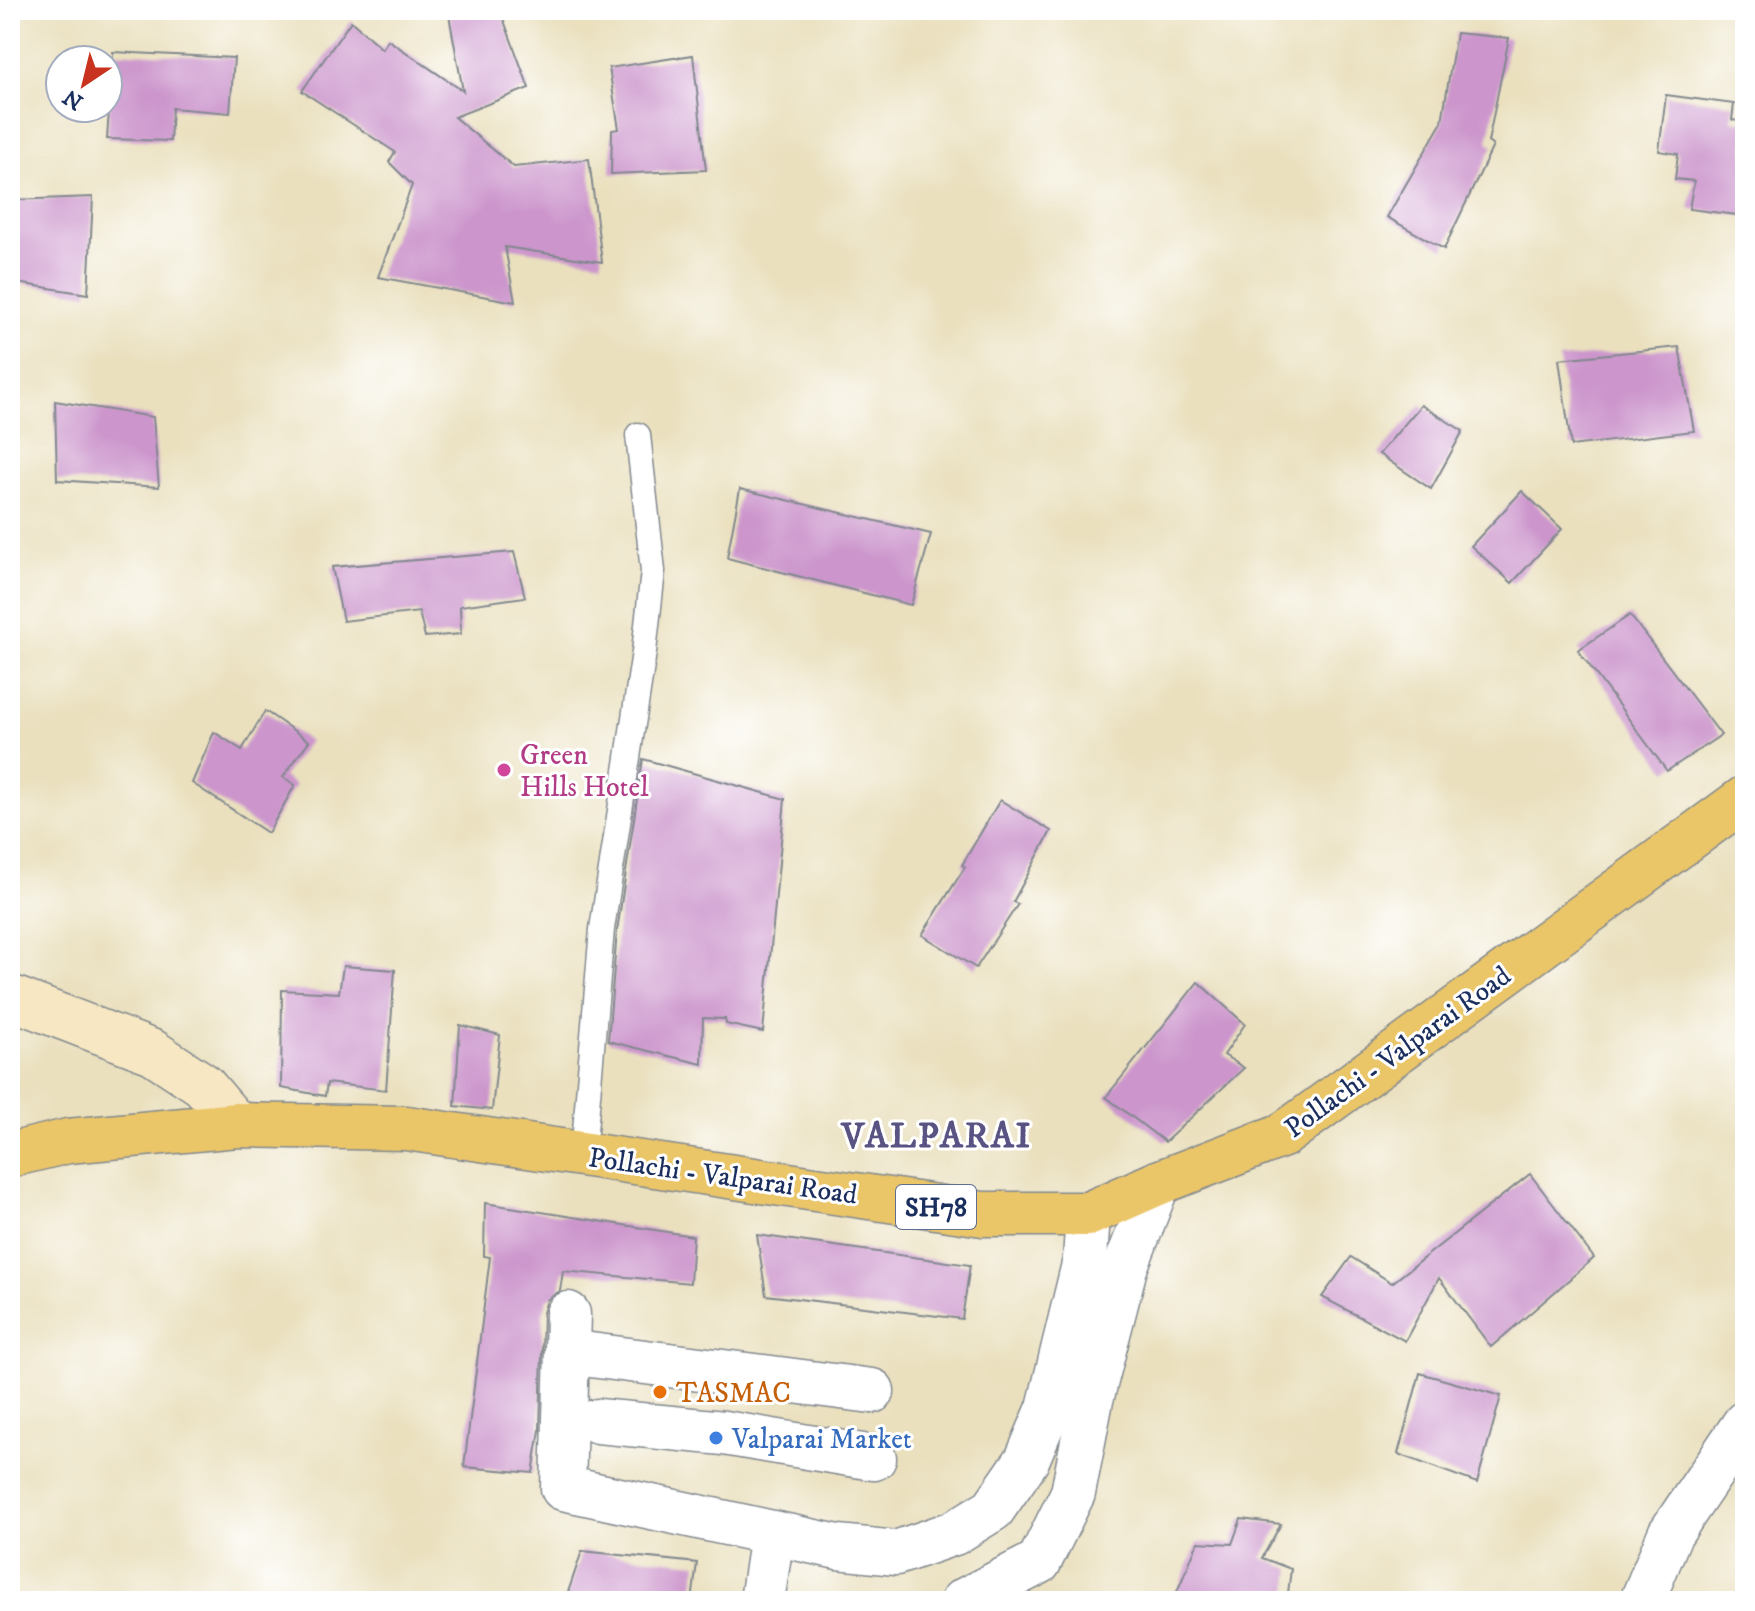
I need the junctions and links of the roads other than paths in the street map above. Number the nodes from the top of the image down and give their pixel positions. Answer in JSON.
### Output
{"nodes":[{"id":1,"x":638,"y":435,"type":"dead end"},
{"id":2,"x":1745,"y":798,"type":"edge"},
{"id":3,"x":10,"y":997,"type":"edge"},
{"id":4,"x":237,"y":1125,"type":"junction"},
{"id":5,"x":10,"y":1155,"type":"edge"},
{"id":6,"x":583,"y":1155,"type":"junction"},
{"id":7,"x":1158,"y":1183,"type":"junction"},
{"id":8,"x":1088,"y":1214,"type":"junction"},
{"id":9,"x":872,"y":1391,"type":"dead end"},
{"id":10,"x":598,"y":1421,"type":"dead end"},
{"id":11,"x":1745,"y":1423,"type":"edge"},
{"id":12,"x":874,"y":1458,"type":"dead end"},
{"id":13,"x":772,"y":1534,"type":"junction"},
{"id":14,"x":762,"y":1601,"type":"edge"},
{"id":15,"x":963,"y":1601,"type":"edge"},
{"id":16,"x":1642,"y":1601,"type":"edge"}],
"edges":[{"from":1,"to":6,"type":"lane"},
{"from":2,"to":7,"type":"main road","name":"Pollachi - Valparai Road","number":"SH78"},
{"from":3,"to":4,"type":"street"},
{"from":4,"to":5,"type":"main road","name":"Pollachi - Valparai Road","number":"SH78"},
{"from":4,"to":6,"type":"main road","name":"Pollachi - Valparai Road","number":"SH78"},
{"from":6,"to":8,"type":"main road","name":"Pollachi - Valparai Road","number":"SH78"},
{"from":7,"to":8,"type":"main road","name":"Pollachi - Valparai Road","number":"SH78"},
{"from":7,"to":15,"type":"street"},
{"from":8,"to":13,"type":"street"},
{"from":9,"to":13,"type":"street"},
{"from":10,"to":12,"type":"street"},
{"from":11,"to":16,"type":"street"},
{"from":13,"to":14,"type":"street"}]}
